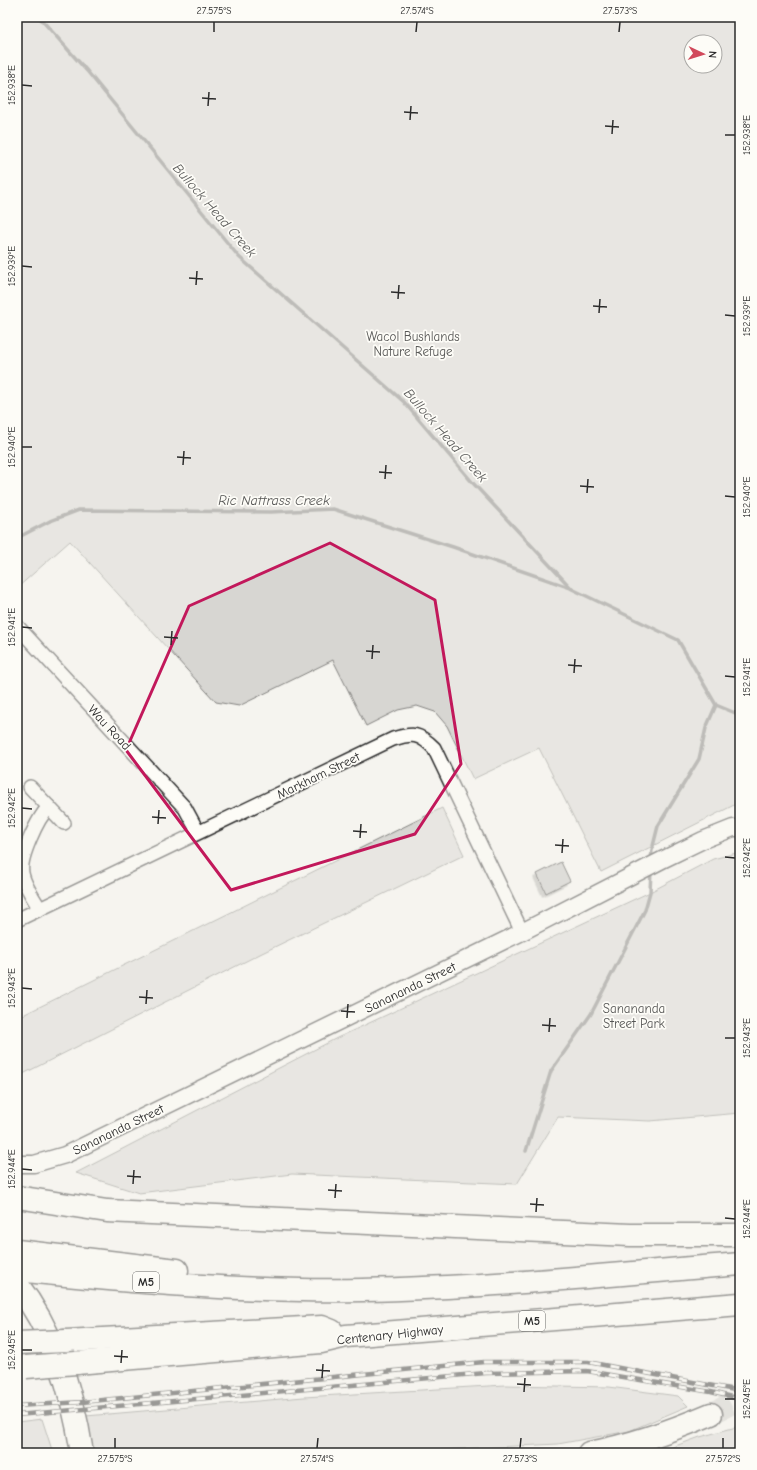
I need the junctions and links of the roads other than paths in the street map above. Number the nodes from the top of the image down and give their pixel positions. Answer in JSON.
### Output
{"nodes":[{"id":1,"x":17,"y":626,"type":"edge"},
{"id":2,"x":30,"y":787,"type":"dead end"},
{"id":3,"x":49,"y":807,"type":"junction"},
{"id":4,"x":64,"y":823,"type":"dead end"},
{"id":5,"x":736,"y":828,"type":"edge"},
{"id":6,"x":198,"y":832,"type":"junction"},
{"id":7,"x":40,"y":910,"type":"junction"},
{"id":8,"x":17,"y":920,"type":"edge"},
{"id":9,"x":522,"y":932,"type":"junction"},
{"id":10,"x":17,"y":1164,"type":"edge"},
{"id":11,"x":17,"y":1197,"type":"edge"},
{"id":12,"x":740,"y":1234,"type":"edge"},
{"id":13,"x":740,"y":1264,"type":"edge"},
{"id":14,"x":18,"y":1269,"type":"edge"},
{"id":15,"x":740,"y":1304,"type":"edge"},
{"id":16,"x":346,"y":1336,"type":"junction"},
{"id":17,"x":17,"y":1343,"type":"edge"},
{"id":18,"x":21,"y":1367,"type":"edge"},
{"id":19,"x":711,"y":1414,"type":"tunnel mouth"},
{"id":20,"x":82,"y":1453,"type":"edge"},
{"id":21,"x":590,"y":1453,"type":"edge"}],
"edges":[{"from":1,"to":6,"type":"street","name":"Wau Road"},
{"from":2,"to":3,"type":"street"},
{"from":3,"to":4,"type":"street"},
{"from":3,"to":7,"type":"street"},
{"from":5,"to":9,"type":"street","name":"Sanananda Street"},
{"from":6,"to":7,"type":"street","name":"Markham Street"},
{"from":6,"to":9,"type":"street","name":"Markham Street"},
{"from":7,"to":8,"type":"street","name":"Markham Street"},
{"from":9,"to":10,"type":"street","name":"Sanananda Street"},
{"from":11,"to":12,"type":"highway"},
{"from":13,"to":14,"type":"highway","number":"M5"},
{"from":14,"to":20,"type":"highway"},
{"from":15,"to":16,"type":"highway","name":"Centenary Highway","number":"M5"},
{"from":16,"to":17,"type":"highway","bridge":true},
{"from":16,"to":18,"type":"highway","name":"Centenary Highway","number":"M5","bridge":true},
{"from":19,"to":21,"type":"highway"}]}
